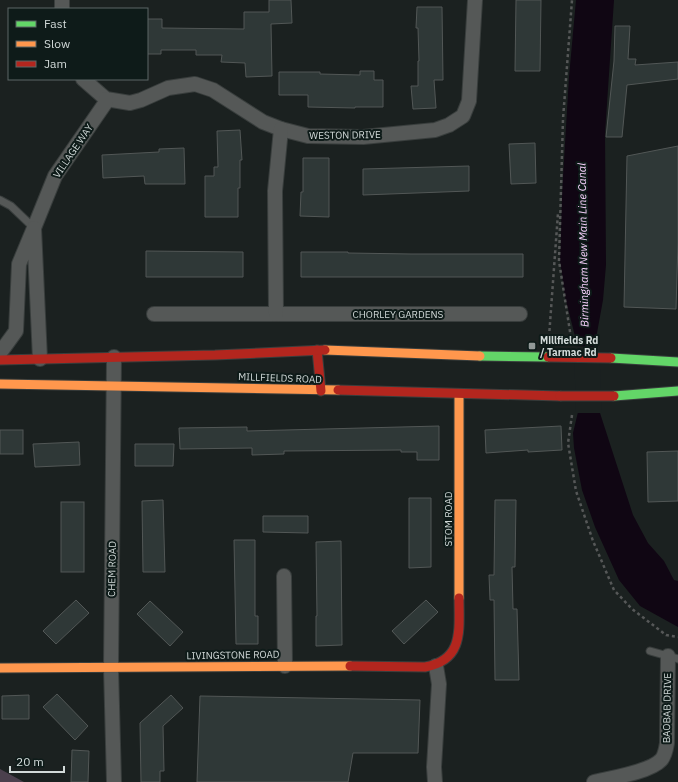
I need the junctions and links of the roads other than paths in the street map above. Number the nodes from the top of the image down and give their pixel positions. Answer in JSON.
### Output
{"nodes":[{"id":1,"x":475,"y":0,"type":"edge"},
{"id":2,"x":84,"y":80,"type":"edge"},
{"id":3,"x":106,"y":99,"type":"junction"},
{"id":4,"x":281,"y":129,"type":"junction"},
{"id":5,"x":0,"y":200,"type":"edge"},
{"id":6,"x":34,"y":228,"type":"junction"},
{"id":7,"x":154,"y":314,"type":"dead end"},
{"id":8,"x":276,"y":314,"type":"junction"},
{"id":9,"x":520,"y":314,"type":"dead end"},
{"id":10,"x":317,"y":350,"type":"junction"},
{"id":11,"x":0,"y":353,"type":"edge"},
{"id":12,"x":114,"y":357,"type":"junction"},
{"id":13,"x":40,"y":359,"type":"junction"},
{"id":14,"x":0,"y":360,"type":"edge"},
{"id":15,"x":678,"y":362,"type":"edge"},
{"id":16,"x":0,"y":384,"type":"edge"},
{"id":17,"x":114,"y":384,"type":"junction"},
{"id":18,"x":321,"y":391,"type":"junction"},
{"id":19,"x":678,"y":391,"type":"edge"},
{"id":20,"x":459,"y":394,"type":"junction"},
{"id":21,"x":284,"y":576,"type":"dead end"},
{"id":22,"x":650,"y":652,"type":"dead end"},
{"id":23,"x":673,"y":657,"type":"edge"},
{"id":24,"x":285,"y":666,"type":"junction"},
{"id":25,"x":436,"y":666,"type":"junction"},
{"id":26,"x":0,"y":668,"type":"edge"},
{"id":27,"x":111,"y":668,"type":"junction"},
{"id":28,"x":114,"y":782,"type":"edge"},
{"id":29,"x":436,"y":782,"type":"edge"},
{"id":30,"x":594,"y":782,"type":"edge"}],
"edges":[{"from":1,"to":4,"type":"street","name":"WESTON DRIVE"},
{"from":2,"to":3,"type":"street"},
{"from":3,"to":4,"type":"street","name":"WESTON DRIVE"},
{"from":3,"to":6,"type":"street","name":"VILLAGE WAY"},
{"from":4,"to":8,"type":"street"},
{"from":5,"to":6,"type":"lane"},
{"from":6,"to":11,"type":"street","name":"VILLAGE WAY"},
{"from":6,"to":13,"type":"street","name":"VILLAGE WAY"},
{"from":7,"to":8,"type":"street","name":"CHORLEY GARDENS"},
{"from":8,"to":9,"type":"street","name":"CHORLEY GARDENS"},
{"from":10,"to":12,"type":"main road"},
{"from":10,"to":15,"type":"main road","bridge":true},
{"from":10,"to":18,"type":"main road"},
{"from":12,"to":13,"type":"main road"},
{"from":12,"to":17,"type":"street","name":"CHEM ROAD"},
{"from":13,"to":14,"type":"main road"},
{"from":16,"to":17,"type":"main road","name":"MILLFIELDS ROAD"},
{"from":17,"to":18,"type":"main road","name":"MILLFIELDS ROAD"},
{"from":17,"to":27,"type":"street","name":"CHEM ROAD"},
{"from":18,"to":20,"type":"main road","name":"MILLFIELDS ROAD"},
{"from":19,"to":20,"type":"main road","name":"MILLFIELDS ROAD","bridge":true},
{"from":20,"to":25,"type":"main road","name":"STOM ROAD"},
{"from":21,"to":24,"type":"street"},
{"from":22,"to":23,"type":"lane","name":"BAOBAB DRIVE"},
{"from":23,"to":30,"type":"street","name":"BAOBAB DRIVE"},
{"from":24,"to":25,"type":"main road","name":"LIVINGSTONE ROAD"},
{"from":24,"to":27,"type":"main road","name":"LIVINGSTONE ROAD"},
{"from":25,"to":29,"type":"street"},
{"from":26,"to":27,"type":"main road","name":"LIVINGSTONE ROAD"},
{"from":27,"to":28,"type":"street","name":"CHEM ROAD"}]}
